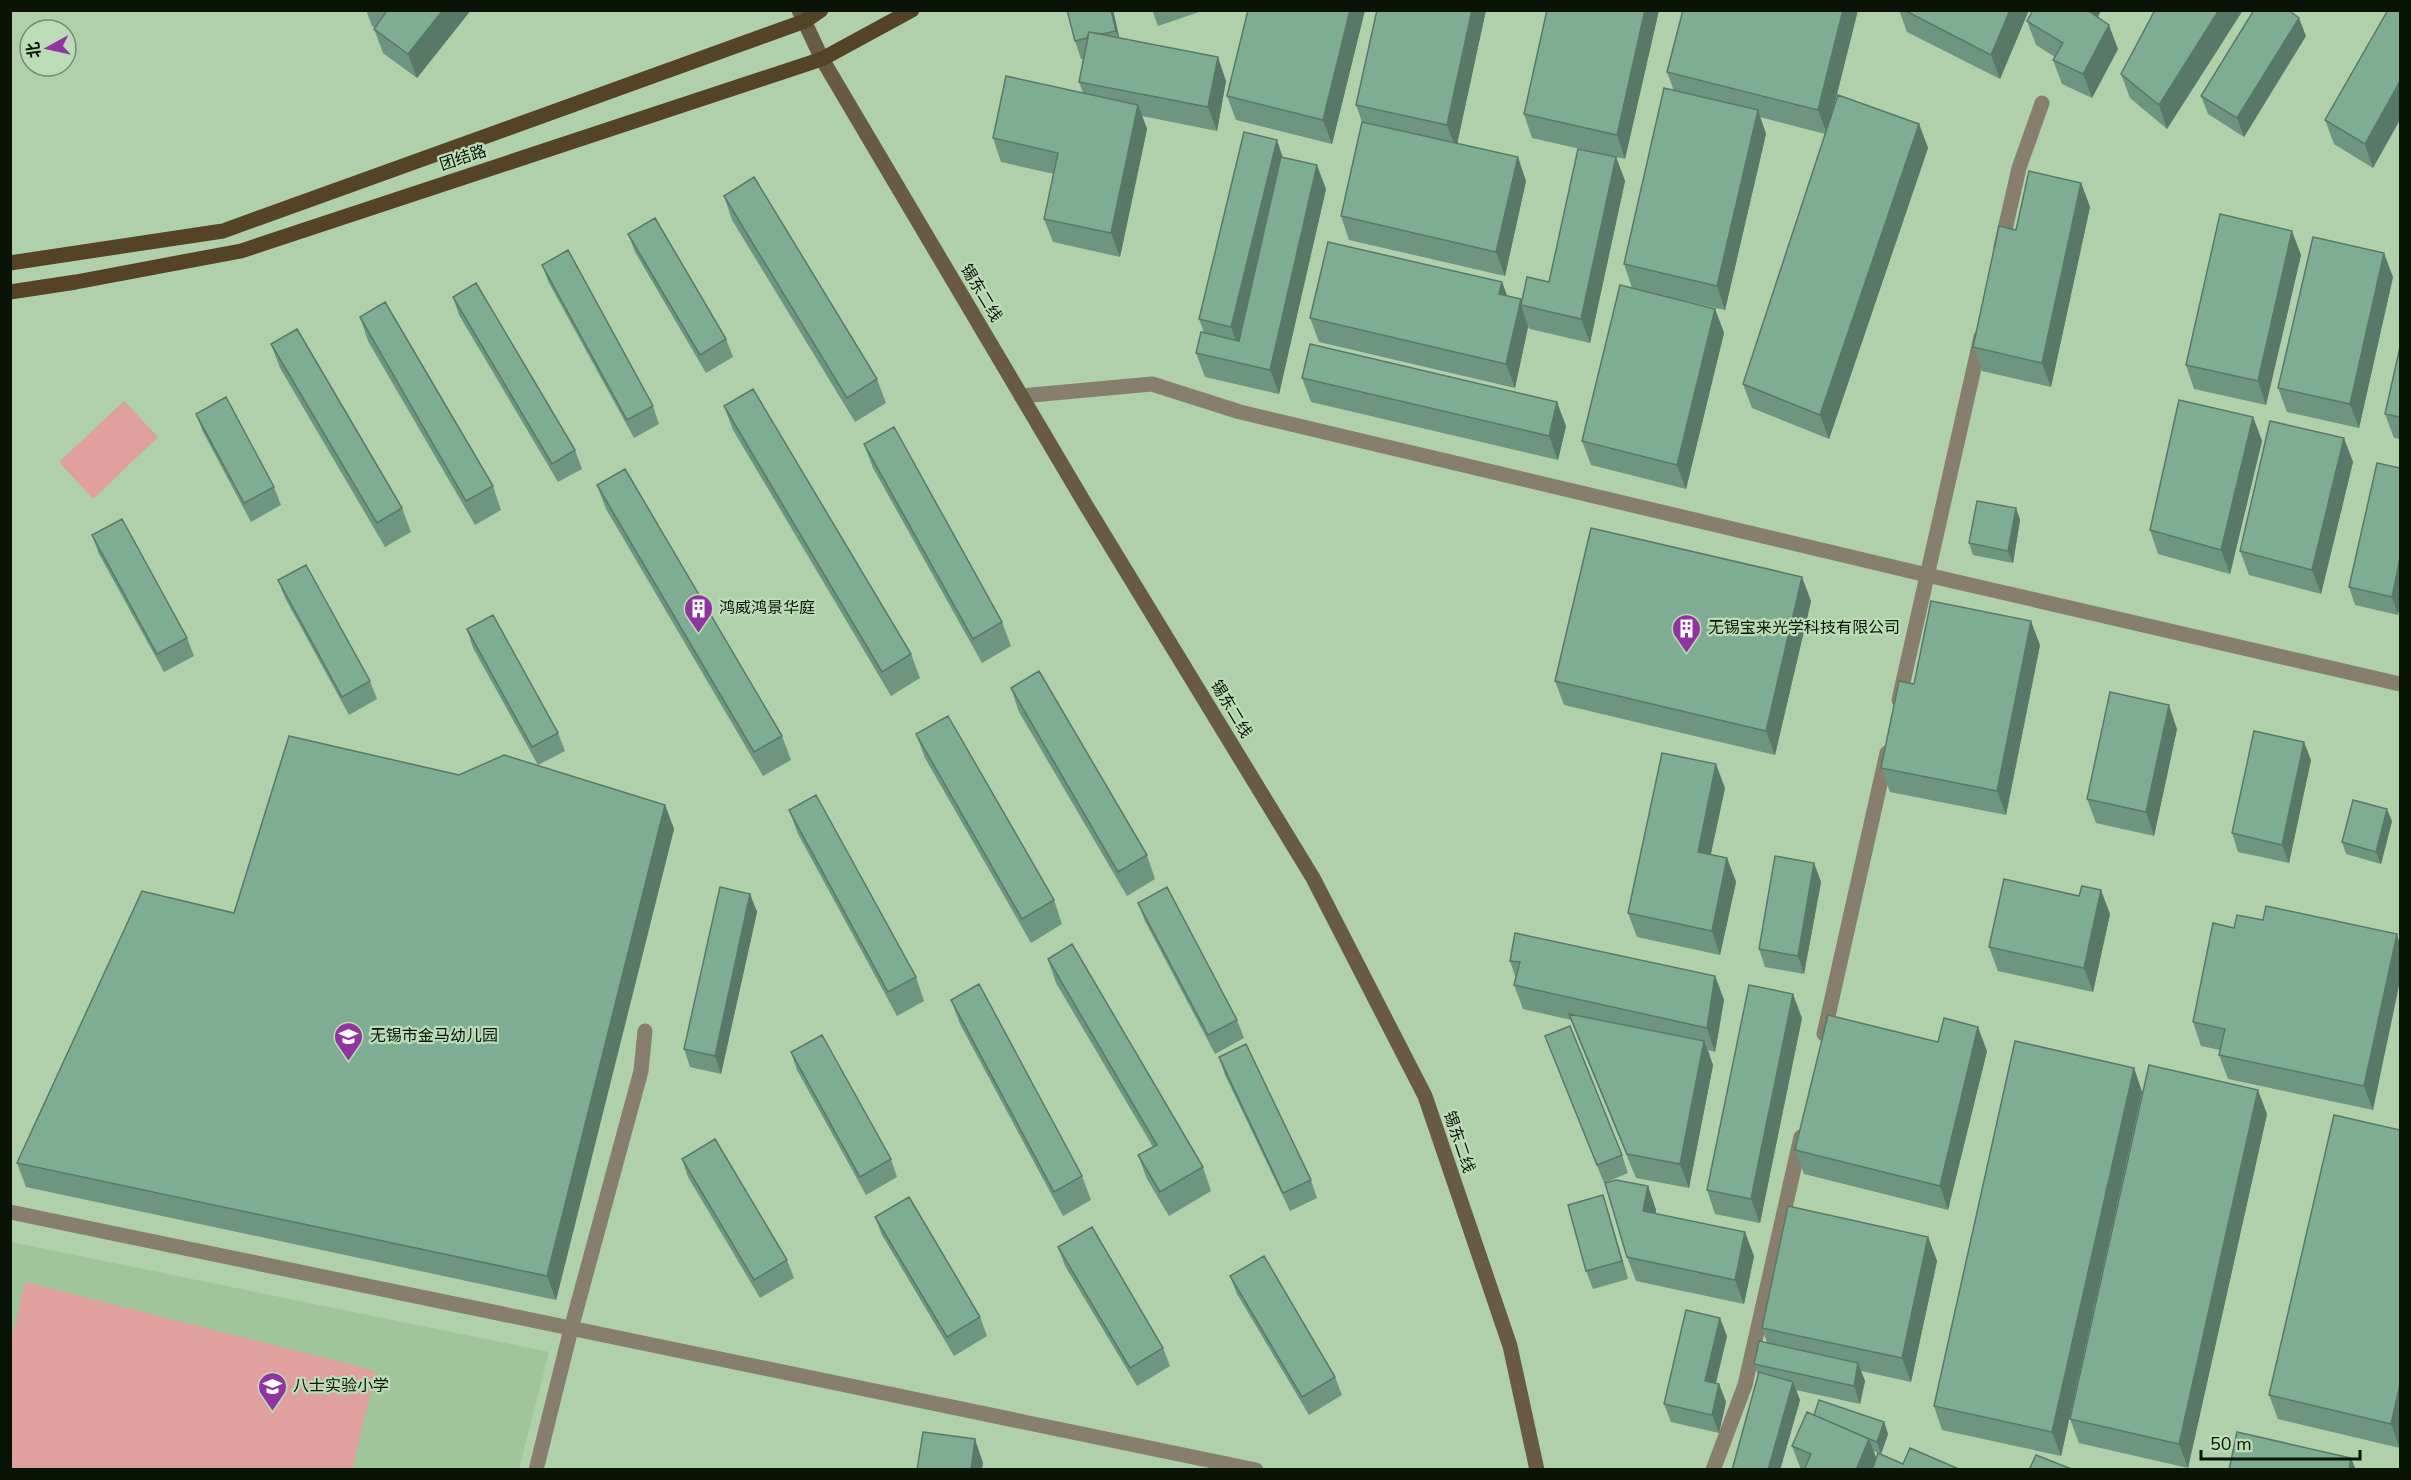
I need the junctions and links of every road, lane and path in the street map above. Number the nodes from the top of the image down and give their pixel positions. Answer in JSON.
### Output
{"nodes":[{"id":1,"x":822,"y":10,"type":"edge"},
{"id":2,"x":912,"y":10,"type":"edge"},
{"id":3,"x":802,"y":16,"type":"edge"},
{"id":4,"x":822,"y":59,"type":"junction"},
{"id":5,"x":2042,"y":103,"type":"dead end"},
{"id":6,"x":1998,"y":261,"type":"edge"},
{"id":7,"x":10,"y":263,"type":"edge"},
{"id":8,"x":10,"y":292,"type":"edge"},
{"id":9,"x":1985,"y":319,"type":"edge"},
{"id":10,"x":1021,"y":396,"type":"junction"},
{"id":11,"x":1927,"y":575,"type":"junction"},
{"id":12,"x":2400,"y":684,"type":"edge"},
{"id":13,"x":1896,"y":714,"type":"edge"},
{"id":14,"x":1891,"y":737,"type":"edge"},
{"id":15,"x":645,"y":1031,"type":"dead end"},
{"id":16,"x":1821,"y":1049,"type":"edge"},
{"id":17,"x":1805,"y":1119,"type":"edge"},
{"id":18,"x":10,"y":1212,"type":"edge"},
{"id":19,"x":571,"y":1329,"type":"junction"},
{"id":20,"x":537,"y":1470,"type":"edge"},
{"id":21,"x":1257,"y":1470,"type":"edge"},
{"id":22,"x":1537,"y":1470,"type":"edge"},
{"id":23,"x":1713,"y":1470,"type":"edge"}],
"edges":[{"from":1,"to":3,"type":"main road","name":"团结路"},
{"from":2,"to":4,"type":"main road","name":"团结路"},
{"from":3,"to":4,"type":"main road","name":"锡东二线"},
{"from":3,"to":7,"type":"main road","name":"团结路"},
{"from":4,"to":8,"type":"main road","name":"团结路"},
{"from":4,"to":10,"type":"main road","name":"锡东二线"},
{"from":5,"to":6,"type":"street"},
{"from":9,"to":11,"type":"street"},
{"from":10,"to":11,"type":"street"},
{"from":10,"to":22,"type":"main road","name":"锡东二线"},
{"from":11,"to":12,"type":"street"},
{"from":11,"to":13,"type":"street"},
{"from":14,"to":16,"type":"street"},
{"from":15,"to":19,"type":"street"},
{"from":17,"to":23,"type":"street"},
{"from":18,"to":19,"type":"street"},
{"from":19,"to":20,"type":"street"},
{"from":19,"to":21,"type":"street"}]}
